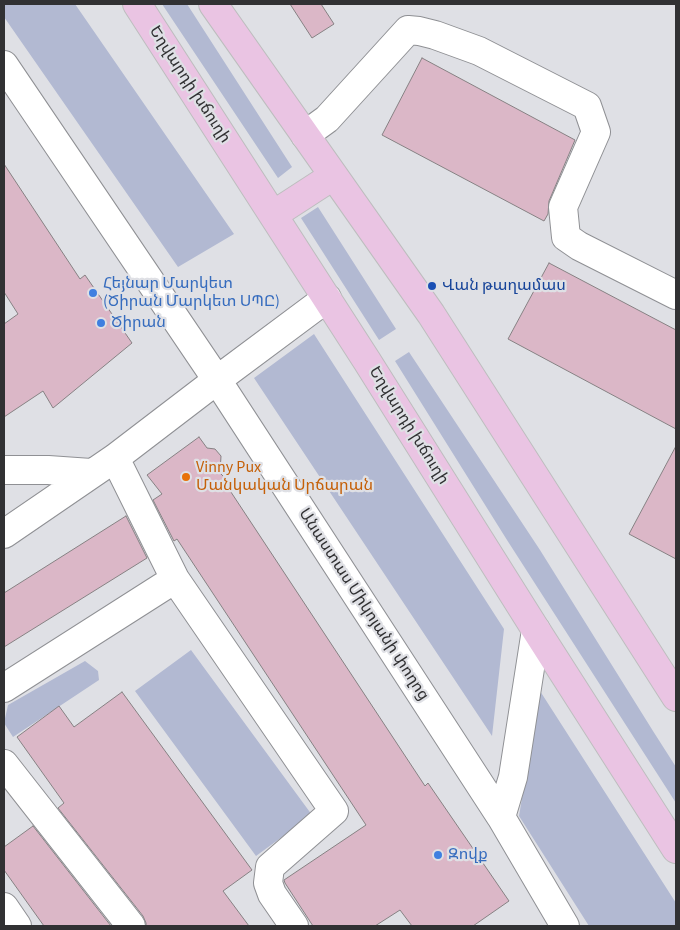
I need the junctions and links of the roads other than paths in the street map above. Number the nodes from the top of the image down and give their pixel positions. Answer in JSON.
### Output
{"nodes":[{"id":1,"x":137,"y":4,"type":"edge"},
{"id":2,"x":213,"y":4,"type":"edge"},
{"id":3,"x":4,"y":65,"type":"edge"},
{"id":4,"x":304,"y":135,"type":"junction"},
{"id":5,"x":333,"y":176,"type":"junction"},
{"id":6,"x":273,"y":215,"type":"junction"},
{"id":7,"x":676,"y":295,"type":"edge"},
{"id":8,"x":327,"y":298,"type":"junction"},
{"id":9,"x":217,"y":380,"type":"junction"},
{"id":10,"x":115,"y":458,"type":"junction"},
{"id":11,"x":4,"y":470,"type":"edge"},
{"id":12,"x":91,"y":474,"type":"junction"},
{"id":13,"x":4,"y":534,"type":"edge"},
{"id":14,"x":175,"y":580,"type":"junction"},
{"id":15,"x":536,"y":630,"type":"junction"},
{"id":16,"x":4,"y":688,"type":"edge"},
{"id":17,"x":676,"y":697,"type":"edge"},
{"id":18,"x":4,"y":764,"type":"edge"},
{"id":19,"x":501,"y":817,"type":"junction"},
{"id":20,"x":676,"y":849,"type":"edge"},
{"id":21,"x":4,"y":907,"type":"edge"},
{"id":22,"x":555,"y":923,"type":"edge"},
{"id":23,"x":17,"y":926,"type":"edge"},
{"id":24,"x":131,"y":926,"type":"edge"},
{"id":25,"x":294,"y":926,"type":"edge"}],
"edges":[{"from":1,"to":6,"type":"main road","name":"Եղվարդի խճուղի"},
{"from":2,"to":4,"type":"main road"},
{"from":3,"to":9,"type":"street","name":"Անաստաս Միկոյանի փողոց"},
{"from":4,"to":5,"type":"main road"},
{"from":4,"to":7,"type":"street"},
{"from":5,"to":6,"type":"main road"},
{"from":5,"to":17,"type":"main road"},
{"from":6,"to":8,"type":"main road","name":"Եղվարդի խճուղի"},
{"from":8,"to":9,"type":"street"},
{"from":8,"to":15,"type":"main road","name":"Եղվարդի խճուղի"},
{"from":9,"to":10,"type":"street"},
{"from":9,"to":19,"type":"street","name":"Անաստաս Միկոյանի փողոց"},
{"from":10,"to":12,"type":"street"},
{"from":10,"to":14,"type":"street"},
{"from":11,"to":12,"type":"street"},
{"from":12,"to":13,"type":"street"},
{"from":14,"to":16,"type":"street"},
{"from":14,"to":25,"type":"street"},
{"from":15,"to":19,"type":"street"},
{"from":15,"to":20,"type":"main road","name":"Եղվարդի խճուղի"},
{"from":18,"to":24,"type":"street"},
{"from":19,"to":22,"type":"street","name":"Անաստաս Միկոյանի փողոց"},
{"from":21,"to":23,"type":"street"}]}
